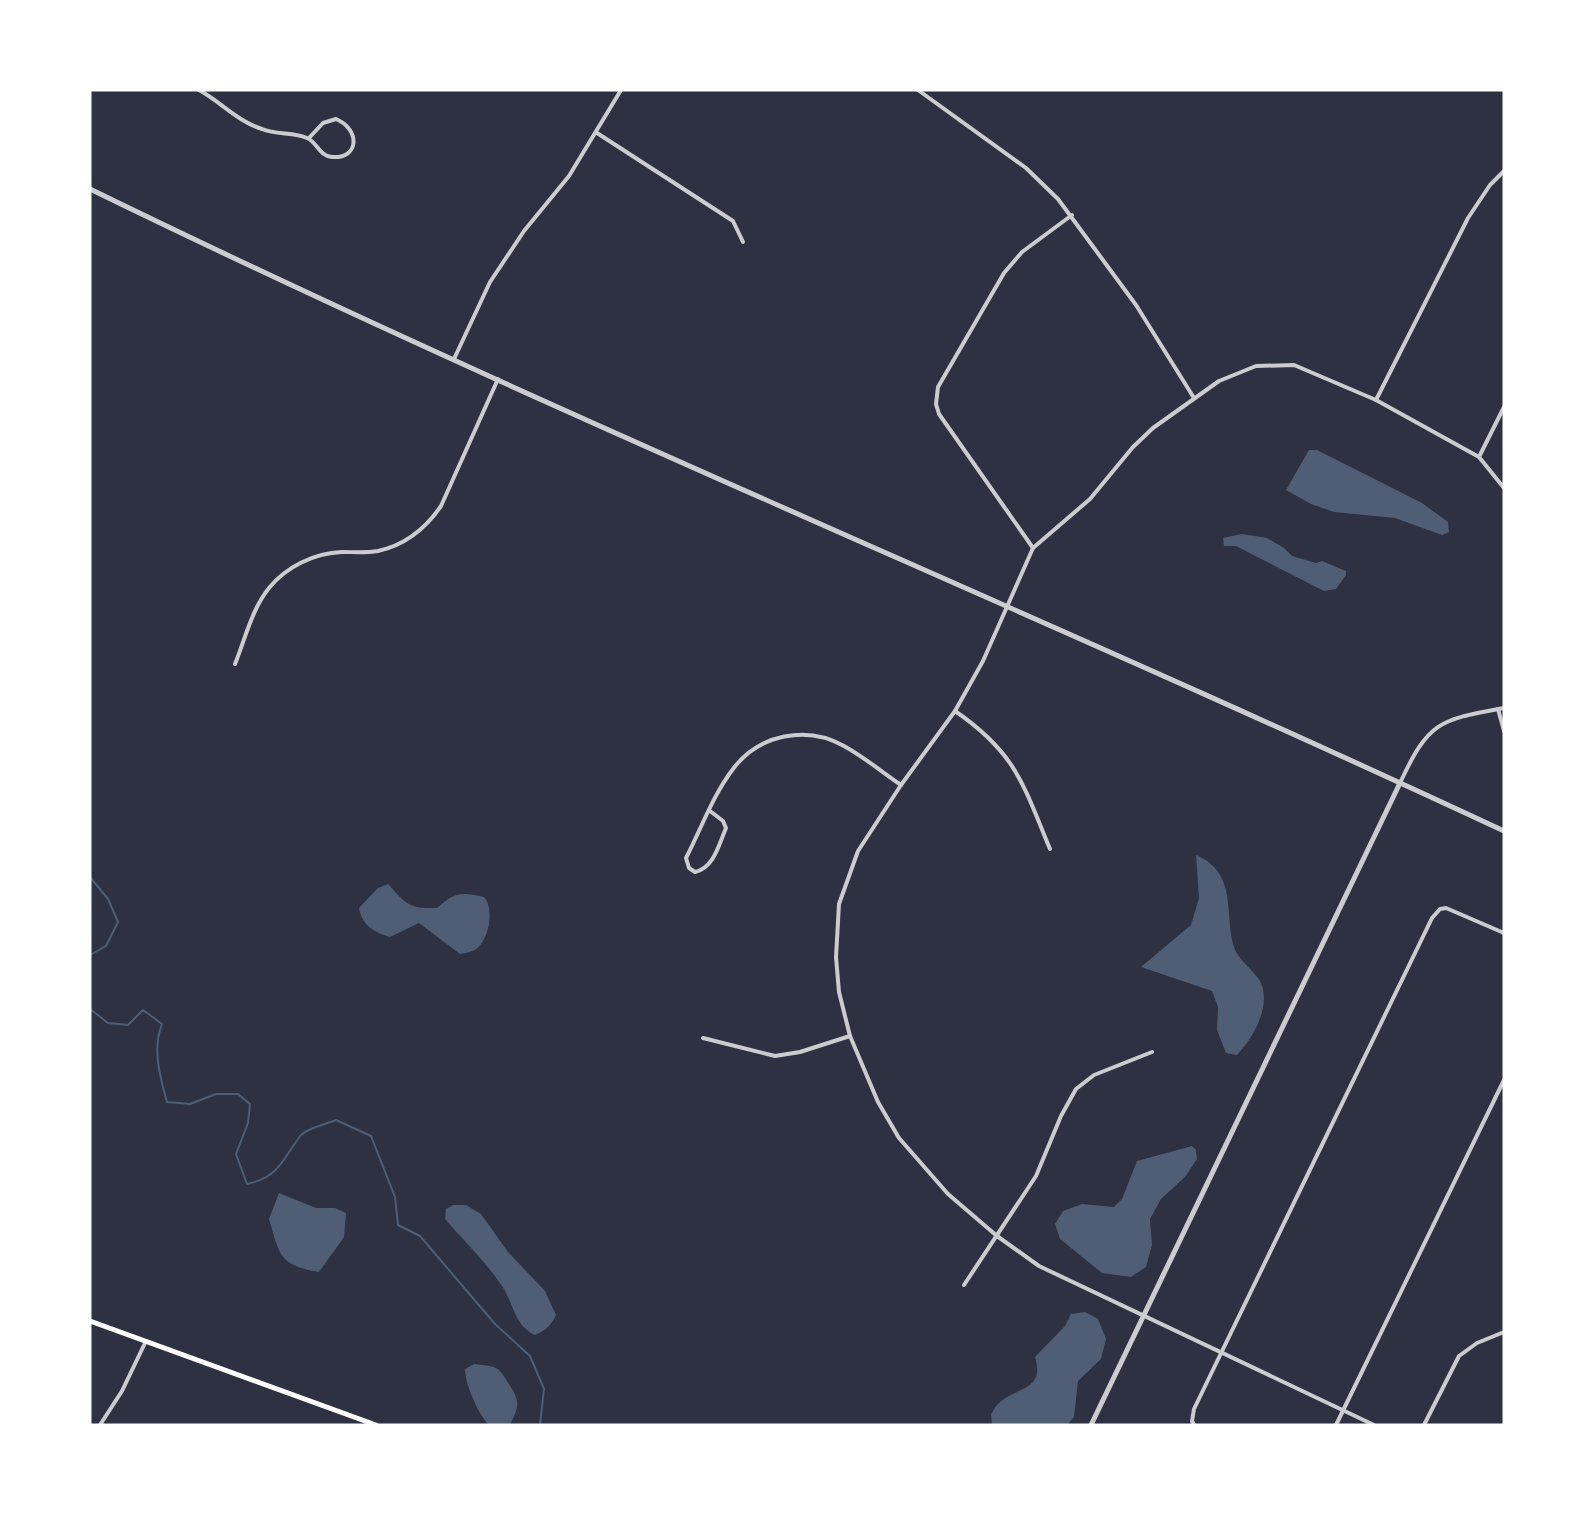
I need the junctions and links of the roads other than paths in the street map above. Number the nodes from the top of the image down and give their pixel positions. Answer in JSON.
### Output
{"nodes":[{"id":1,"x":199,"y":90,"type":"edge"},
{"id":2,"x":621,"y":90,"type":"edge"},
{"id":3,"x":918,"y":90,"type":"edge"},
{"id":4,"x":597,"y":133,"type":"junction"},
{"id":5,"x":309,"y":138,"type":"junction"},
{"id":6,"x":1504,"y":171,"type":"edge"},
{"id":7,"x":90,"y":189,"type":"edge"},
{"id":8,"x":1072,"y":216,"type":"junction"},
{"id":9,"x":743,"y":242,"type":"dead end"},
{"id":10,"x":454,"y":359,"type":"junction"},
{"id":11,"x":498,"y":379,"type":"junction"},
{"id":12,"x":1194,"y":398,"type":"junction"},
{"id":13,"x":1376,"y":400,"type":"junction"},
{"id":14,"x":1504,"y":407,"type":"edge"},
{"id":15,"x":1479,"y":457,"type":"junction"},
{"id":16,"x":1504,"y":488,"type":"edge"},
{"id":17,"x":1033,"y":548,"type":"junction"},
{"id":18,"x":1007,"y":607,"type":"junction"},
{"id":19,"x":235,"y":664,"type":"dead end"},
{"id":20,"x":1504,"y":708,"type":"edge"},
{"id":21,"x":1498,"y":709,"type":"junction"},
{"id":22,"x":956,"y":711,"type":"junction"},
{"id":23,"x":1504,"y":731,"type":"edge"},
{"id":24,"x":1400,"y":783,"type":"junction"},
{"id":25,"x":901,"y":786,"type":"junction"},
{"id":26,"x":710,"y":811,"type":"junction"},
{"id":27,"x":1504,"y":831,"type":"edge"},
{"id":28,"x":1050,"y":849,"type":"dead end"},
{"id":29,"x":1504,"y":933,"type":"edge"},
{"id":30,"x":850,"y":1036,"type":"junction"},
{"id":31,"x":703,"y":1038,"type":"dead end"},
{"id":32,"x":1152,"y":1052,"type":"dead end"},
{"id":33,"x":1504,"y":1080,"type":"edge"},
{"id":34,"x":997,"y":1236,"type":"junction"},
{"id":35,"x":964,"y":1285,"type":"dead end"},
{"id":36,"x":1145,"y":1314,"type":"junction"},
{"id":37,"x":90,"y":1321,"type":"edge"},
{"id":38,"x":1504,"y":1332,"type":"edge"},
{"id":39,"x":146,"y":1341,"type":"junction"},
{"id":40,"x":1222,"y":1351,"type":"junction"},
{"id":41,"x":1344,"y":1410,"type":"junction"},
{"id":42,"x":100,"y":1425,"type":"edge"},
{"id":43,"x":376,"y":1425,"type":"edge"},
{"id":44,"x":1091,"y":1425,"type":"edge"},
{"id":45,"x":1194,"y":1425,"type":"edge"},
{"id":46,"x":1336,"y":1425,"type":"edge"},
{"id":47,"x":1374,"y":1425,"type":"edge"},
{"id":48,"x":1424,"y":1425,"type":"edge"}],
"edges":[{"from":1,"to":5,"type":"street"},
{"from":2,"to":4,"type":"street"},
{"from":3,"to":8,"type":"street"},
{"from":4,"to":9,"type":"street"},
{"from":4,"to":10,"type":"street"},
{"from":5,"to":5,"type":"street"},
{"from":6,"to":13,"type":"street"},
{"from":7,"to":10,"type":"street"},
{"from":8,"to":12,"type":"street"},
{"from":8,"to":17,"type":"street"},
{"from":10,"to":11,"type":"street"},
{"from":11,"to":18,"type":"street"},
{"from":11,"to":19,"type":"street"},
{"from":12,"to":13,"type":"street"},
{"from":12,"to":17,"type":"street"},
{"from":13,"to":15,"type":"street"},
{"from":14,"to":15,"type":"street"},
{"from":15,"to":16,"type":"street"},
{"from":17,"to":18,"type":"street"},
{"from":18,"to":22,"type":"street"},
{"from":18,"to":24,"type":"street"},
{"from":20,"to":21,"type":"street"},
{"from":21,"to":23,"type":"street"},
{"from":21,"to":24,"type":"street"},
{"from":22,"to":25,"type":"street"},
{"from":22,"to":28,"type":"street"},
{"from":24,"to":27,"type":"street"},
{"from":24,"to":36,"type":"street"},
{"from":25,"to":26,"type":"street"},
{"from":25,"to":30,"type":"street"},
{"from":26,"to":26,"type":"street"},
{"from":29,"to":40,"type":"street"},
{"from":30,"to":31,"type":"street"},
{"from":30,"to":34,"type":"street"},
{"from":32,"to":34,"type":"street"},
{"from":33,"to":41,"type":"street"},
{"from":34,"to":35,"type":"street"},
{"from":34,"to":36,"type":"street"},
{"from":36,"to":40,"type":"street"},
{"from":36,"to":44,"type":"street"},
{"from":37,"to":39,"type":"main road"},
{"from":38,"to":48,"type":"street"},
{"from":39,"to":42,"type":"street"},
{"from":39,"to":43,"type":"main road"},
{"from":40,"to":41,"type":"street"},
{"from":40,"to":45,"type":"street"},
{"from":41,"to":46,"type":"street"},
{"from":41,"to":47,"type":"street"}]}
